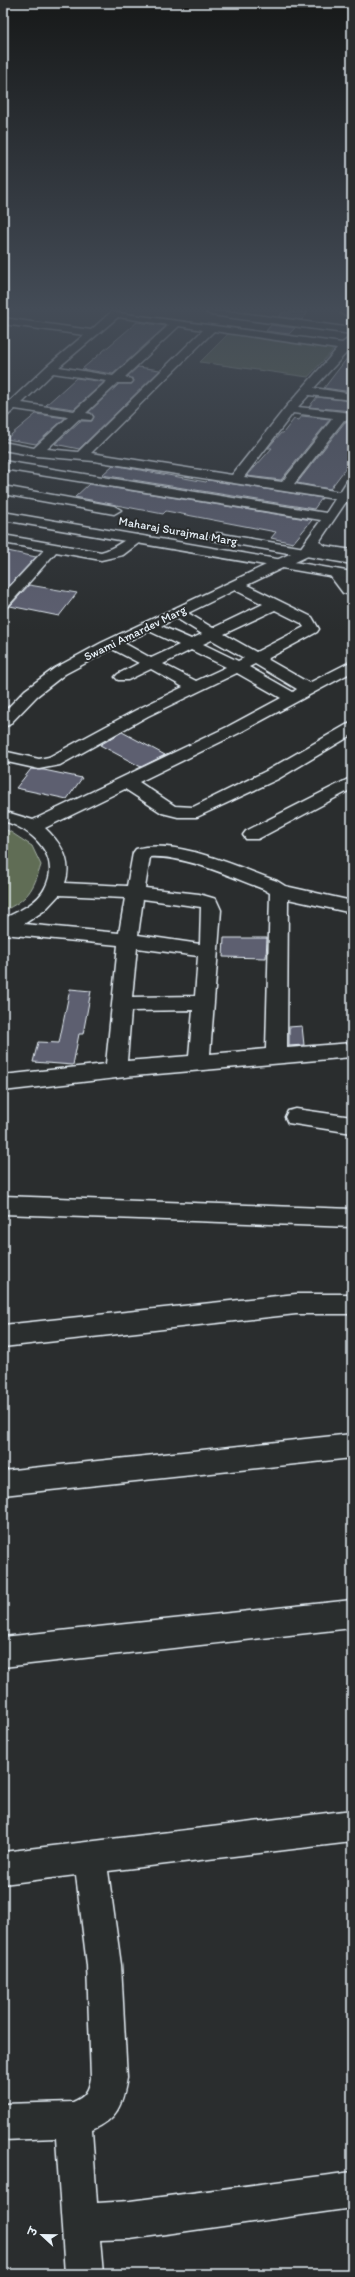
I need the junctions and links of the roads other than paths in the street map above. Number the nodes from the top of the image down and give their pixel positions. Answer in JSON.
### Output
{"nodes":[{"id":1,"x":74,"y":418,"type":"edge"},
{"id":2,"x":90,"y":418,"type":"edge"},
{"id":3,"x":121,"y":418,"type":"edge"},
{"id":4,"x":283,"y":418,"type":"edge"},
{"id":5,"x":344,"y":418,"type":"edge"},
{"id":6,"x":117,"y":422,"type":"junction"},
{"id":7,"x":3,"y":446,"type":"edge"},
{"id":8,"x":37,"y":452,"type":"junction"},
{"id":9,"x":80,"y":457,"type":"junction"},
{"id":10,"x":3,"y":465,"type":"edge"},
{"id":11,"x":155,"y":467,"type":"junction"},
{"id":12,"x":235,"y":480,"type":"junction"},
{"id":13,"x":352,"y":484,"type":"edge"},
{"id":14,"x":139,"y":486,"type":"junction"},
{"id":15,"x":285,"y":487,"type":"junction"},
{"id":16,"x":3,"y":490,"type":"edge"},
{"id":17,"x":344,"y":496,"type":"junction"},
{"id":18,"x":3,"y":502,"type":"edge"},
{"id":19,"x":110,"y":514,"type":"junction"},
{"id":20,"x":3,"y":516,"type":"edge"},
{"id":21,"x":329,"y":517,"type":"junction"},
{"id":22,"x":121,"y":521,"type":"dead end"},
{"id":23,"x":206,"y":535,"type":"dead end"},
{"id":24,"x":3,"y":539,"type":"edge"},
{"id":25,"x":137,"y":539,"type":"junction"},
{"id":26,"x":53,"y":548,"type":"junction"},
{"id":27,"x":308,"y":548,"type":"junction"},
{"id":28,"x":352,"y":554,"type":"edge"},
{"id":29,"x":352,"y":560,"type":"edge"},
{"id":30,"x":281,"y":564,"type":"junction"},
{"id":31,"x":335,"y":573,"type":"junction"},
{"id":32,"x":352,"y":576,"type":"edge"},
{"id":33,"x":236,"y":585,"type":"junction"},
{"id":34,"x":352,"y":590,"type":"edge"},
{"id":35,"x":3,"y":603,"type":"edge"},
{"id":36,"x":273,"y":605,"type":"junction"},
{"id":37,"x":177,"y":613,"type":"junction"},
{"id":38,"x":150,"y":626,"type":"junction"},
{"id":39,"x":216,"y":634,"type":"junction"},
{"id":40,"x":113,"y":643,"type":"junction"},
{"id":41,"x":192,"y":645,"type":"junction"},
{"id":42,"x":256,"y":658,"type":"junction"},
{"id":43,"x":151,"y":664,"type":"junction"},
{"id":44,"x":352,"y":666,"type":"edge"},
{"id":45,"x":238,"y":667,"type":"junction"},
{"id":46,"x":122,"y":678,"type":"dead end"},
{"id":47,"x":195,"y":687,"type":"junction"},
{"id":48,"x":310,"y":690,"type":"junction"},
{"id":49,"x":293,"y":698,"type":"junction"},
{"id":50,"x":3,"y":722,"type":"edge"},
{"id":51,"x":352,"y":728,"type":"edge"},
{"id":52,"x":3,"y":756,"type":"edge"},
{"id":53,"x":127,"y":782,"type":"junction"},
{"id":54,"x":352,"y":782,"type":"edge"},
{"id":55,"x":3,"y":816,"type":"edge"},
{"id":56,"x":33,"y":827,"type":"junction"},
{"id":57,"x":252,"y":835,"type":"dead end"},
{"id":58,"x":54,"y":889,"type":"junction"},
{"id":59,"x":279,"y":891,"type":"junction"},
{"id":60,"x":134,"y":892,"type":"junction"},
{"id":61,"x":352,"y":907,"type":"edge"},
{"id":62,"x":3,"y":927,"type":"edge"},
{"id":63,"x":128,"y":940,"type":"junction"},
{"id":64,"x":207,"y":951,"type":"junction"},
{"id":65,"x":203,"y":1003,"type":"junction"},
{"id":66,"x":121,"y":1004,"type":"junction"},
{"id":67,"x":352,"y":1050,"type":"edge"},
{"id":68,"x":276,"y":1056,"type":"junction"},
{"id":69,"x":199,"y":1064,"type":"junction"},
{"id":70,"x":116,"y":1069,"type":"junction"},
{"id":71,"x":3,"y":1083,"type":"edge"},
{"id":72,"x":296,"y":1116,"type":"dead end"},
{"id":73,"x":352,"y":1125,"type":"edge"},
{"id":74,"x":3,"y":1206,"type":"edge"},
{"id":75,"x":352,"y":1218,"type":"edge"},
{"id":76,"x":352,"y":1304,"type":"edge"},
{"id":77,"x":3,"y":1336,"type":"edge"},
{"id":78,"x":352,"y":1446,"type":"edge"},
{"id":79,"x":3,"y":1483,"type":"edge"},
{"id":80,"x":352,"y":1614,"type":"edge"},
{"id":81,"x":3,"y":1652,"type":"edge"},
{"id":82,"x":352,"y":1826,"type":"edge"},
{"id":83,"x":90,"y":1857,"type":"junction"},
{"id":84,"x":3,"y":1868,"type":"edge"},
{"id":85,"x":73,"y":2120,"type":"junction"},
{"id":86,"x":3,"y":2122,"type":"edge"},
{"id":87,"x":352,"y":2190,"type":"edge"},
{"id":88,"x":80,"y":2223,"type":"junction"},
{"id":89,"x":84,"y":2274,"type":"edge"}],
"edges":[{"from":1,"to":8,"type":"street"},
{"from":2,"to":6,"type":"street"},
{"from":3,"to":6,"type":"street"},
{"from":4,"to":12,"type":"street"},
{"from":5,"to":15,"type":"street"},
{"from":6,"to":9,"type":"street"},
{"from":7,"to":8,"type":"street"},
{"from":8,"to":9,"type":"street"},
{"from":9,"to":11,"type":"street"},
{"from":10,"to":14,"type":"street"},
{"from":11,"to":12,"type":"street"},
{"from":11,"to":14,"type":"street"},
{"from":12,"to":15,"type":"street"},
{"from":13,"to":17,"type":"street"},
{"from":14,"to":19,"type":"street"},
{"from":14,"to":21,"type":"street"},
{"from":15,"to":17,"type":"street"},
{"from":16,"to":19,"type":"street"},
{"from":17,"to":21,"type":"street"},
{"from":18,"to":19,"type":"street","name":"Maharaj Surajmal Marg"},
{"from":19,"to":22,"type":"street","name":"Maharaj Surajmal Marg"},
{"from":20,"to":25,"type":"street"},
{"from":21,"to":27,"type":"street"},
{"from":23,"to":27,"type":"street","name":"Maharaj Surajmal Marg"},
{"from":24,"to":26,"type":"street"},
{"from":25,"to":26,"type":"street"},
{"from":25,"to":30,"type":"street"},
{"from":26,"to":35,"type":"street"},
{"from":27,"to":28,"type":"street"},
{"from":27,"to":29,"type":"street","name":"Maharaj Surajmal Marg"},
{"from":27,"to":30,"type":"street","name":"Swami Amardev Marg"},
{"from":30,"to":31,"type":"street"},
{"from":30,"to":33,"type":"street","name":"Swami Amardev Marg"},
{"from":31,"to":32,"type":"street"},
{"from":31,"to":34,"type":"street"},
{"from":33,"to":36,"type":"street"},
{"from":33,"to":37,"type":"street","name":"Swami Amardev Marg"},
{"from":36,"to":39,"type":"street"},
{"from":36,"to":42,"type":"street"},
{"from":37,"to":38,"type":"street","name":"Swami Amardev Marg"},
{"from":37,"to":39,"type":"street"},
{"from":38,"to":40,"type":"street","name":"Swami Amardev Marg"},
{"from":38,"to":41,"type":"street"},
{"from":39,"to":41,"type":"street"},
{"from":39,"to":42,"type":"street"},
{"from":40,"to":43,"type":"street"},
{"from":40,"to":50,"type":"street","name":"Swami Amardev Marg"},
{"from":41,"to":43,"type":"street"},
{"from":41,"to":45,"type":"street"},
{"from":42,"to":45,"type":"street"},
{"from":42,"to":48,"type":"street"},
{"from":43,"to":46,"type":"street"},
{"from":43,"to":47,"type":"street"},
{"from":44,"to":48,"type":"street"},
{"from":45,"to":47,"type":"street"},
{"from":45,"to":49,"type":"street"},
{"from":47,"to":52,"type":"street"},
{"from":48,"to":49,"type":"street"},
{"from":49,"to":53,"type":"street"},
{"from":51,"to":53,"type":"street"},
{"from":53,"to":56,"type":"street"},
{"from":54,"to":57,"type":"street"},
{"from":55,"to":56,"type":"street"},
{"from":56,"to":58,"type":"street"},
{"from":58,"to":60,"type":"street"},
{"from":58,"to":62,"type":"street"},
{"from":59,"to":60,"type":"street"},
{"from":59,"to":61,"type":"street"},
{"from":59,"to":68,"type":"street"},
{"from":60,"to":63,"type":"street"},
{"from":60,"to":64,"type":"street"},
{"from":62,"to":63,"type":"street"},
{"from":63,"to":64,"type":"street"},
{"from":63,"to":66,"type":"street"},
{"from":64,"to":65,"type":"street"},
{"from":65,"to":66,"type":"street"},
{"from":65,"to":69,"type":"street"},
{"from":66,"to":70,"type":"street"},
{"from":67,"to":68,"type":"street"},
{"from":68,"to":69,"type":"street"},
{"from":69,"to":70,"type":"street"},
{"from":70,"to":71,"type":"street"},
{"from":72,"to":73,"type":"street"},
{"from":74,"to":75,"type":"street"},
{"from":76,"to":77,"type":"street"},
{"from":78,"to":79,"type":"street"},
{"from":80,"to":81,"type":"street"},
{"from":82,"to":83,"type":"street"},
{"from":83,"to":84,"type":"street"},
{"from":83,"to":85,"type":"street"},
{"from":85,"to":86,"type":"street"},
{"from":85,"to":88,"type":"street"},
{"from":87,"to":88,"type":"street"},
{"from":88,"to":89,"type":"street"}]}
